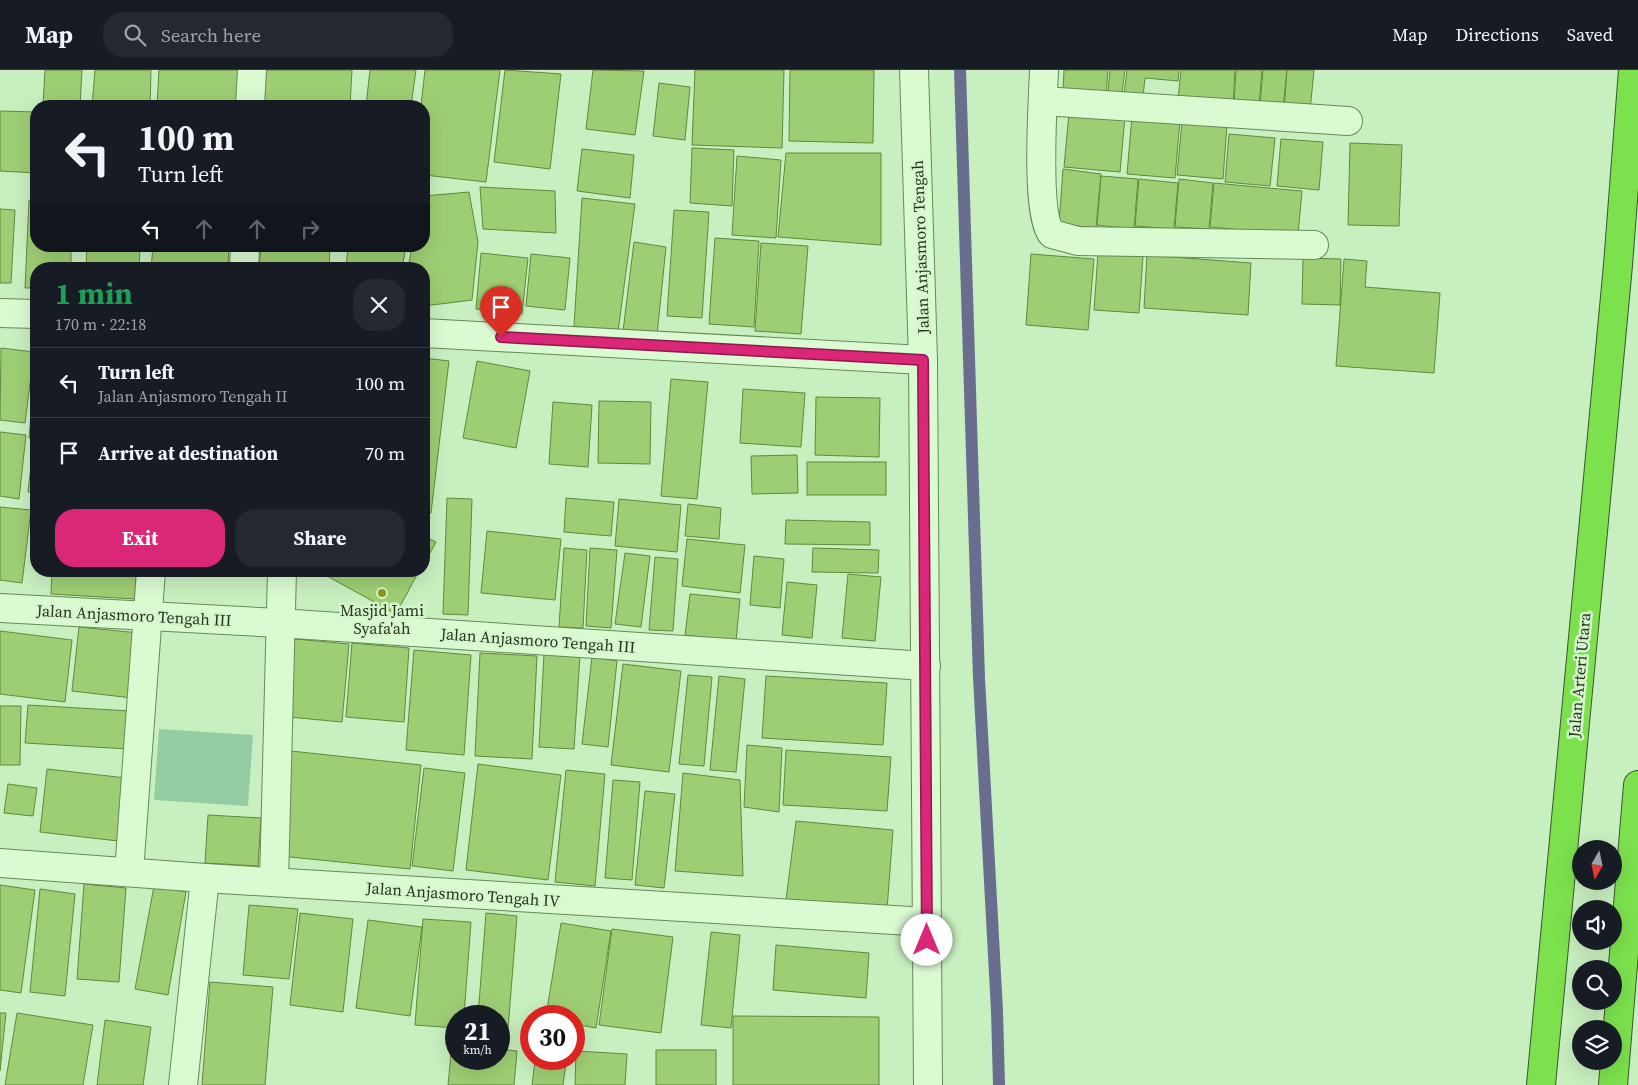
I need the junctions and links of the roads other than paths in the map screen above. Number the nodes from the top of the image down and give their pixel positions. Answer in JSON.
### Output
{"nodes":[{"id":1,"x":252,"y":70,"type":"edge"},
{"id":2,"x":914,"y":70,"type":"edge"},
{"id":3,"x":1044,"y":70,"type":"edge"},
{"id":4,"x":1633,"y":70,"type":"edge"},
{"id":5,"x":250,"y":100,"type":"edge"},
{"id":6,"x":1043,"y":101,"type":"junction"},
{"id":7,"x":1348,"y":121,"type":"dead end"},
{"id":8,"x":1314,"y":245,"type":"dead end"},
{"id":9,"x":0,"y":312,"type":"edge"},
{"id":10,"x":30,"y":314,"type":"edge"},
{"id":11,"x":430,"y":333,"type":"edge"},
{"id":12,"x":923,"y":360,"type":"junction"},
{"id":13,"x":151,"y":577,"type":"edge"},
{"id":14,"x":282,"y":577,"type":"edge"},
{"id":15,"x":0,"y":608,"type":"edge"},
{"id":16,"x":149,"y":617,"type":"junction"},
{"id":17,"x":279,"y":623,"type":"junction"},
{"id":18,"x":926,"y":666,"type":"junction"},
{"id":19,"x":1638,"y":785,"type":"edge"},
{"id":20,"x":0,"y":862,"type":"edge"},
{"id":21,"x":129,"y":872,"type":"junction"},
{"id":22,"x":205,"y":878,"type":"junction"},
{"id":23,"x":274,"y":882,"type":"junction"},
{"id":24,"x":927,"y":922,"type":"junction"},
{"id":25,"x":183,"y":1085,"type":"edge"},
{"id":26,"x":928,"y":1085,"type":"edge"},
{"id":27,"x":1541,"y":1085,"type":"edge"},
{"id":28,"x":1613,"y":1085,"type":"edge"}],
"edges":[{"from":1,"to":5,"type":"street"},
{"from":2,"to":12,"type":"street","name":"Jalan Anjasmoro Tengah"},
{"from":3,"to":6,"type":"street"},
{"from":4,"to":27,"type":"highway","name":"Jalan Arteri Utara"},
{"from":6,"to":7,"type":"street"},
{"from":6,"to":8,"type":"street"},
{"from":9,"to":10,"type":"street"},
{"from":11,"to":12,"type":"street"},
{"from":12,"to":18,"type":"street","name":"Jalan Anjasmoro Tengah"},
{"from":13,"to":16,"type":"street"},
{"from":14,"to":17,"type":"street"},
{"from":15,"to":16,"type":"street","name":"Jalan Anjasmoro Tengah III"},
{"from":16,"to":17,"type":"street","name":"Jalan Anjasmoro Tengah III"},
{"from":16,"to":21,"type":"street"},
{"from":17,"to":18,"type":"street","name":"Jalan Anjasmoro Tengah III"},
{"from":17,"to":23,"type":"street"},
{"from":18,"to":24,"type":"street","name":"Jalan Anjasmoro Tengah"},
{"from":19,"to":28,"type":"highway"},
{"from":20,"to":21,"type":"street","name":"Jalan Anjasmoro Tengah IV"},
{"from":21,"to":22,"type":"street","name":"Jalan Anjasmoro Tengah IV"},
{"from":22,"to":23,"type":"street","name":"Jalan Anjasmoro Tengah IV"},
{"from":22,"to":25,"type":"street"},
{"from":23,"to":24,"type":"street","name":"Jalan Anjasmoro Tengah IV"},
{"from":24,"to":26,"type":"street","name":"Jalan Anjasmoro Tengah"}]}
